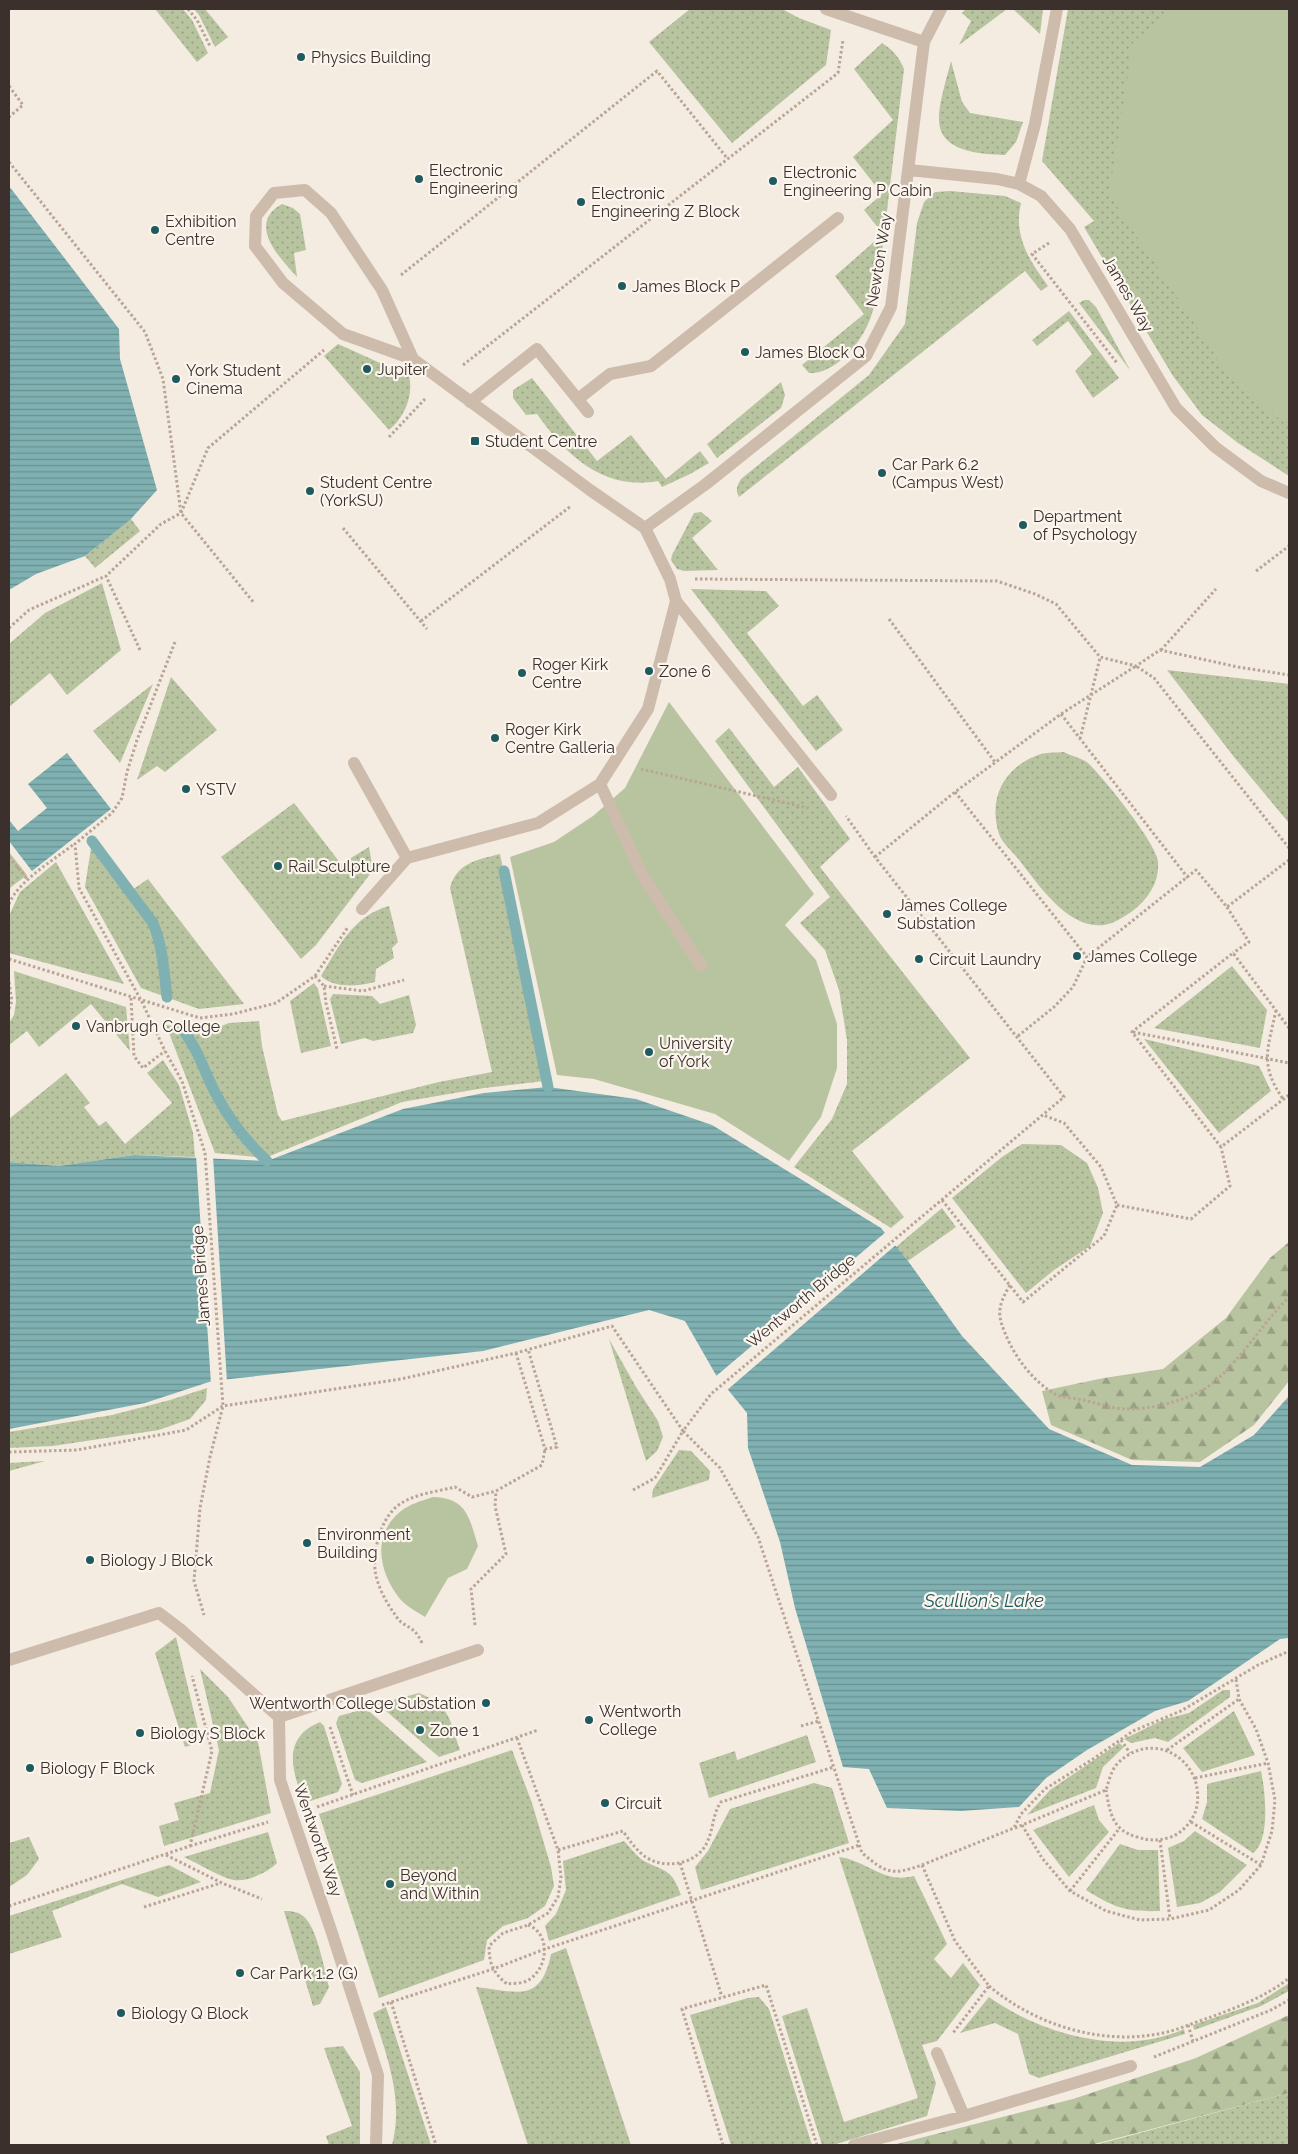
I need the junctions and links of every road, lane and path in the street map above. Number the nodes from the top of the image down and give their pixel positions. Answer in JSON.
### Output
{"nodes":[{"id":1,"x":188,"y":9,"type":"edge"},
{"id":2,"x":826,"y":9,"type":"edge"},
{"id":3,"x":941,"y":9,"type":"edge"},
{"id":4,"x":1057,"y":9,"type":"edge"},
{"id":5,"x":846,"y":17,"type":"junction"},
{"id":6,"x":924,"y":42,"type":"junction"},
{"id":7,"x":210,"y":46,"type":"dead end"},
{"id":8,"x":9,"y":86,"type":"edge"},
{"id":9,"x":9,"y":117,"type":"edge"},
{"id":10,"x":728,"y":158,"type":"junction"},
{"id":11,"x":9,"y":162,"type":"edge"},
{"id":12,"x":909,"y":170,"type":"junction"},
{"id":13,"x":1019,"y":184,"type":"junction"},
{"id":14,"x":838,"y":218,"type":"dead end"},
{"id":15,"x":1056,"y":238,"type":"dead end"},
{"id":16,"x":382,"y":290,"type":"junction"},
{"id":17,"x":1071,"y":306,"type":"dead end"},
{"id":18,"x":343,"y":334,"type":"junction"},
{"id":19,"x":413,"y":359,"type":"junction"},
{"id":20,"x":441,"y":382,"type":"junction"},
{"id":21,"x":578,"y":399,"type":"junction"},
{"id":22,"x":470,"y":402,"type":"junction"},
{"id":23,"x":588,"y":412,"type":"dead end"},
{"id":24,"x":389,"y":437,"type":"dead end"},
{"id":25,"x":590,"y":490,"type":"junction"},
{"id":26,"x":1289,"y":493,"type":"edge"},
{"id":27,"x":181,"y":513,"type":"junction"},
{"id":28,"x":343,"y":528,"type":"dead end"},
{"id":29,"x":645,"y":528,"type":"junction"},
{"id":30,"x":1289,"y":546,"type":"edge"},
{"id":31,"x":1256,"y":571,"type":"dead end"},
{"id":32,"x":106,"y":576,"type":"junction"},
{"id":33,"x":670,"y":579,"type":"junction"},
{"id":34,"x":1216,"y":589,"type":"dead end"},
{"id":35,"x":676,"y":601,"type":"junction"},
{"id":36,"x":254,"y":603,"type":"dead end"},
{"id":37,"x":889,"y":619,"type":"dead end"},
{"id":38,"x":421,"y":621,"type":"junction"},
{"id":39,"x":9,"y":628,"type":"edge"},
{"id":40,"x":427,"y":629,"type":"dead end"},
{"id":41,"x":175,"y":642,"type":"dead end"},
{"id":42,"x":140,"y":650,"type":"dead end"},
{"id":43,"x":1160,"y":650,"type":"junction"},
{"id":44,"x":1100,"y":657,"type":"junction"},
{"id":45,"x":1136,"y":666,"type":"junction"},
{"id":46,"x":1289,"y":676,"type":"edge"},
{"id":47,"x":1092,"y":693,"type":"junction"},
{"id":48,"x":1061,"y":714,"type":"junction"},
{"id":49,"x":1080,"y":740,"type":"junction"},
{"id":50,"x":614,"y":762,"type":"junction"},
{"id":51,"x":995,"y":762,"type":"junction"},
{"id":52,"x":354,"y":763,"type":"dead end"},
{"id":53,"x":600,"y":784,"type":"junction"},
{"id":54,"x":955,"y":792,"type":"junction"},
{"id":55,"x":831,"y":795,"type":"joint"},
{"id":56,"x":818,"y":810,"type":"dead end"},
{"id":57,"x":837,"y":814,"type":"dead end"},
{"id":58,"x":847,"y":817,"type":"junction"},
{"id":59,"x":75,"y":844,"type":"junction"},
{"id":60,"x":1289,"y":848,"type":"edge"},
{"id":61,"x":9,"y":857,"type":"edge"},
{"id":62,"x":407,"y":858,"type":"junction"},
{"id":63,"x":876,"y":858,"type":"junction"},
{"id":64,"x":1289,"y":860,"type":"edge"},
{"id":65,"x":1188,"y":878,"type":"junction"},
{"id":66,"x":28,"y":880,"type":"junction"},
{"id":67,"x":9,"y":904,"type":"edge"},
{"id":68,"x":1227,"y":907,"type":"junction"},
{"id":69,"x":362,"y":909,"type":"joint"},
{"id":70,"x":1233,"y":953,"type":"junction"},
{"id":71,"x":1087,"y":957,"type":"junction"},
{"id":72,"x":9,"y":959,"type":"edge"},
{"id":73,"x":701,"y":966,"type":"dead end"},
{"id":74,"x":315,"y":976,"type":"junction"},
{"id":75,"x":404,"y":980,"type":"dead end"},
{"id":76,"x":9,"y":982,"type":"edge"},
{"id":77,"x":324,"y":986,"type":"junction"},
{"id":78,"x":131,"y":998,"type":"junction"},
{"id":79,"x":142,"y":1002,"type":"junction"},
{"id":80,"x":9,"y":1009,"type":"edge"},
{"id":81,"x":1276,"y":1010,"type":"junction"},
{"id":82,"x":1289,"y":1028,"type":"edge"},
{"id":83,"x":1132,"y":1032,"type":"junction"},
{"id":84,"x":1018,"y":1036,"type":"junction"},
{"id":85,"x":337,"y":1049,"type":"dead end"},
{"id":86,"x":165,"y":1051,"type":"junction"},
{"id":87,"x":1266,"y":1058,"type":"junction"},
{"id":88,"x":1289,"y":1063,"type":"edge"},
{"id":89,"x":1289,"y":1095,"type":"edge"},
{"id":90,"x":1283,"y":1099,"type":"junction"},
{"id":91,"x":1043,"y":1115,"type":"junction"},
{"id":92,"x":1222,"y":1148,"type":"junction"},
{"id":93,"x":942,"y":1200,"type":"junction"},
{"id":94,"x":1117,"y":1205,"type":"junction"},
{"id":95,"x":1010,"y":1285,"type":"junction"},
{"id":96,"x":1289,"y":1297,"type":"edge"},
{"id":97,"x":528,"y":1349,"type":"junction"},
{"id":98,"x":516,"y":1353,"type":"junction"},
{"id":99,"x":223,"y":1406,"type":"junction"},
{"id":100,"x":683,"y":1431,"type":"junction"},
{"id":101,"x":545,"y":1449,"type":"junction"},
{"id":102,"x":9,"y":1452,"type":"edge"},
{"id":103,"x":633,"y":1490,"type":"dead end"},
{"id":104,"x":496,"y":1491,"type":"junction"},
{"id":105,"x":197,"y":1644,"type":"junction"},
{"id":106,"x":478,"y":1650,"type":"joint"},
{"id":107,"x":1289,"y":1650,"type":"edge"},
{"id":108,"x":9,"y":1660,"type":"edge"},
{"id":109,"x":432,"y":1666,"type":"junction"},
{"id":110,"x":1236,"y":1679,"type":"junction"},
{"id":111,"x":1238,"y":1699,"type":"junction"},
{"id":112,"x":322,"y":1704,"type":"junction"},
{"id":113,"x":279,"y":1717,"type":"junction"},
{"id":114,"x":819,"y":1721,"type":"junction"},
{"id":115,"x":801,"y":1726,"type":"dead end"},
{"id":116,"x":538,"y":1730,"type":"dead end"},
{"id":117,"x":517,"y":1738,"type":"junction"},
{"id":118,"x":1121,"y":1740,"type":"junction"},
{"id":119,"x":1167,"y":1750,"type":"junction"},
{"id":120,"x":1130,"y":1754,"type":"junction"},
{"id":121,"x":1268,"y":1763,"type":"junction"},
{"id":122,"x":834,"y":1767,"type":"junction"},
{"id":123,"x":1195,"y":1778,"type":"junction"},
{"id":124,"x":1106,"y":1790,"type":"junction"},
{"id":125,"x":353,"y":1795,"type":"junction"},
{"id":126,"x":292,"y":1815,"type":"junction"},
{"id":127,"x":1191,"y":1822,"type":"junction"},
{"id":128,"x":1022,"y":1825,"type":"junction"},
{"id":129,"x":1014,"y":1828,"type":"junction"},
{"id":130,"x":1119,"y":1829,"type":"junction"},
{"id":131,"x":1160,"y":1840,"type":"junction"},
{"id":132,"x":190,"y":1846,"type":"junction"},
{"id":133,"x":860,"y":1846,"type":"junction"},
{"id":134,"x":558,"y":1850,"type":"junction"},
{"id":135,"x":166,"y":1855,"type":"junction"},
{"id":136,"x":680,"y":1863,"type":"junction"},
{"id":137,"x":922,"y":1865,"type":"junction"},
{"id":138,"x":1261,"y":1865,"type":"junction"},
{"id":139,"x":222,"y":1883,"type":"junction"},
{"id":140,"x":1070,"y":1891,"type":"junction"},
{"id":141,"x":262,"y":1899,"type":"dead end"},
{"id":142,"x":691,"y":1900,"type":"junction"},
{"id":143,"x":9,"y":1906,"type":"edge"},
{"id":144,"x":144,"y":1907,"type":"dead end"},
{"id":145,"x":1170,"y":1919,"type":"junction"},
{"id":146,"x":528,"y":1925,"type":"junction"},
{"id":147,"x":545,"y":1949,"type":"junction"},
{"id":148,"x":493,"y":1968,"type":"junction"},
{"id":149,"x":1289,"y":1978,"type":"edge"},
{"id":150,"x":989,"y":1986,"type":"junction"},
{"id":151,"x":722,"y":1997,"type":"junction"},
{"id":152,"x":1289,"y":2000,"type":"edge"},
{"id":153,"x":391,"y":2002,"type":"junction"},
{"id":154,"x":385,"y":2004,"type":"dead end"},
{"id":155,"x":1188,"y":2025,"type":"junction"},
{"id":156,"x":1193,"y":2041,"type":"junction"},
{"id":157,"x":937,"y":2053,"type":"joint"},
{"id":158,"x":1130,"y":2066,"type":"joint"},
{"id":159,"x":964,"y":2116,"type":"junction"},
{"id":160,"x":376,"y":2145,"type":"edge"},
{"id":161,"x":436,"y":2145,"type":"edge"},
{"id":162,"x":723,"y":2145,"type":"edge"},
{"id":163,"x":817,"y":2145,"type":"edge"},
{"id":164,"x":854,"y":2145,"type":"edge"}],
"edges":[{"from":1,"to":7,"type":"path"},
{"from":2,"to":5,"type":"street"},
{"from":3,"to":6,"type":"street","name":"Newton Way"},
{"from":4,"to":13,"type":"street"},
{"from":5,"to":6,"type":"street"},
{"from":5,"to":10,"type":"path"},
{"from":6,"to":12,"type":"street","name":"Newton Way"},
{"from":8,"to":9,"type":"path"},
{"from":10,"to":16,"type":"path"},
{"from":10,"to":20,"type":"path"},
{"from":11,"to":27,"type":"path"},
{"from":12,"to":13,"type":"street","name":"James Way"},
{"from":12,"to":29,"type":"street","name":"Newton Way"},
{"from":13,"to":26,"type":"street","name":"James Way"},
{"from":14,"to":21,"type":"street"},
{"from":15,"to":17,"type":"path"},
{"from":16,"to":18,"type":"street"},
{"from":16,"to":19,"type":"street"},
{"from":18,"to":19,"type":"street"},
{"from":18,"to":27,"type":"path"},
{"from":19,"to":20,"type":"street"},
{"from":20,"to":22,"type":"street"},
{"from":20,"to":24,"type":"path"},
{"from":21,"to":22,"type":"street"},
{"from":21,"to":23,"type":"street"},
{"from":22,"to":25,"type":"street"},
{"from":25,"to":29,"type":"street"},
{"from":25,"to":38,"type":"path"},
{"from":27,"to":32,"type":"path"},
{"from":27,"to":36,"type":"path"},
{"from":28,"to":38,"type":"path"},
{"from":29,"to":33,"type":"street"},
{"from":30,"to":31,"type":"path"},
{"from":32,"to":39,"type":"path"},
{"from":32,"to":42,"type":"path"},
{"from":33,"to":35,"type":"street"},
{"from":33,"to":44,"type":"path"},
{"from":34,"to":43,"type":"path"},
{"from":35,"to":50,"type":"street"},
{"from":35,"to":55,"type":"street"},
{"from":37,"to":51,"type":"path"},
{"from":38,"to":40,"type":"path"},
{"from":41,"to":59,"type":"path"},
{"from":43,"to":45,"type":"path"},
{"from":43,"to":46,"type":"path"},
{"from":44,"to":45,"type":"path"},
{"from":44,"to":47,"type":"path"},
{"from":45,"to":47,"type":"path"},
{"from":45,"to":60,"type":"path"},
{"from":47,"to":48,"type":"path"},
{"from":47,"to":49,"type":"path"},
{"from":48,"to":49,"type":"path"},
{"from":48,"to":51,"type":"path"},
{"from":49,"to":65,"type":"path"},
{"from":50,"to":53,"type":"street"},
{"from":50,"to":56,"type":"path"},
{"from":51,"to":54,"type":"path"},
{"from":52,"to":62,"type":"street"},
{"from":53,"to":62,"type":"street"},
{"from":53,"to":73,"type":"street"},
{"from":54,"to":63,"type":"path"},
{"from":54,"to":71,"type":"path"},
{"from":55,"to":58,"type":"path"},
{"from":57,"to":58,"type":"path"},
{"from":58,"to":63,"type":"path"},
{"from":59,"to":66,"type":"path"},
{"from":59,"to":79,"type":"path","name":"James Bridge"},
{"from":61,"to":66,"type":"path"},
{"from":62,"to":69,"type":"street"},
{"from":63,"to":84,"type":"path"},
{"from":64,"to":68,"type":"path"},
{"from":65,"to":68,"type":"path"},
{"from":65,"to":71,"type":"path"},
{"from":66,"to":67,"type":"path"},
{"from":68,"to":70,"type":"path"},
{"from":69,"to":74,"type":"path"},
{"from":70,"to":81,"type":"path"},
{"from":70,"to":83,"type":"path"},
{"from":71,"to":84,"type":"path"},
{"from":72,"to":78,"type":"path"},
{"from":74,"to":77,"type":"path"},
{"from":74,"to":79,"type":"path"},
{"from":75,"to":77,"type":"path"},
{"from":76,"to":80,"type":"path"},
{"from":77,"to":85,"type":"path"},
{"from":78,"to":79,"type":"path"},
{"from":78,"to":86,"type":"path"},
{"from":79,"to":86,"type":"path","name":"James Bridge"},
{"from":81,"to":82,"type":"path"},
{"from":81,"to":87,"type":"path"},
{"from":83,"to":87,"type":"path"},
{"from":83,"to":92,"type":"path"},
{"from":84,"to":91,"type":"path","name":"Wentworth Bridge"},
{"from":86,"to":99,"type":"path","name":"James Bridge"},
{"from":87,"to":88,"type":"path"},
{"from":87,"to":90,"type":"path"},
{"from":89,"to":90,"type":"path"},
{"from":90,"to":92,"type":"path"},
{"from":91,"to":93,"type":"path","name":"Wentworth Bridge"},
{"from":91,"to":94,"type":"path"},
{"from":92,"to":94,"type":"path"},
{"from":93,"to":95,"type":"path"},
{"from":93,"to":100,"type":"path","name":"Wentworth Bridge"},
{"from":94,"to":95,"type":"path"},
{"from":95,"to":96,"type":"path"},
{"from":97,"to":98,"type":"path"},
{"from":97,"to":100,"type":"path"},
{"from":97,"to":101,"type":"path"},
{"from":98,"to":99,"type":"path"},
{"from":98,"to":101,"type":"path"},
{"from":99,"to":102,"type":"path"},
{"from":99,"to":105,"type":"path"},
{"from":100,"to":103,"type":"path","name":"Wentworth Bridge"},
{"from":100,"to":114,"type":"path"},
{"from":101,"to":104,"type":"path"},
{"from":104,"to":106,"type":"path"},
{"from":104,"to":109,"type":"path"},
{"from":105,"to":108,"type":"street"},
{"from":105,"to":113,"type":"street"},
{"from":105,"to":132,"type":"path"},
{"from":106,"to":109,"type":"street"},
{"from":107,"to":110,"type":"path"},
{"from":109,"to":112,"type":"street"},
{"from":110,"to":111,"type":"path"},
{"from":110,"to":118,"type":"path"},
{"from":111,"to":119,"type":"path"},
{"from":111,"to":121,"type":"path"},
{"from":112,"to":113,"type":"street"},
{"from":112,"to":125,"type":"path"},
{"from":113,"to":126,"type":"street","name":"Wentworth Way"},
{"from":114,"to":115,"type":"path"},
{"from":114,"to":122,"type":"path"},
{"from":116,"to":117,"type":"path"},
{"from":117,"to":125,"type":"path"},
{"from":117,"to":134,"type":"path"},
{"from":118,"to":120,"type":"path"},
{"from":118,"to":129,"type":"path"},
{"from":119,"to":120,"type":"path"},
{"from":119,"to":123,"type":"path"},
{"from":120,"to":124,"type":"path"},
{"from":121,"to":123,"type":"path"},
{"from":121,"to":138,"type":"path"},
{"from":122,"to":133,"type":"path"},
{"from":122,"to":136,"type":"path"},
{"from":123,"to":127,"type":"path"},
{"from":124,"to":128,"type":"path"},
{"from":124,"to":130,"type":"path"},
{"from":125,"to":126,"type":"path"},
{"from":126,"to":132,"type":"path"},
{"from":126,"to":160,"type":"street","name":"Wentworth Way"},
{"from":127,"to":131,"type":"path"},
{"from":127,"to":138,"type":"path"},
{"from":128,"to":129,"type":"path"},
{"from":128,"to":140,"type":"path"},
{"from":129,"to":137,"type":"path"},
{"from":130,"to":131,"type":"path"},
{"from":130,"to":140,"type":"path"},
{"from":131,"to":145,"type":"path"},
{"from":132,"to":135,"type":"path"},
{"from":133,"to":137,"type":"path"},
{"from":133,"to":142,"type":"path"},
{"from":134,"to":136,"type":"path"},
{"from":134,"to":146,"type":"path"},
{"from":135,"to":139,"type":"path"},
{"from":135,"to":143,"type":"path"},
{"from":136,"to":142,"type":"path"},
{"from":137,"to":150,"type":"path"},
{"from":138,"to":145,"type":"path"},
{"from":139,"to":141,"type":"path"},
{"from":139,"to":144,"type":"path"},
{"from":140,"to":145,"type":"path"},
{"from":142,"to":147,"type":"path"},
{"from":142,"to":151,"type":"path"},
{"from":146,"to":147,"type":"path"},
{"from":146,"to":148,"type":"path"},
{"from":147,"to":148,"type":"path"},
{"from":147,"to":148,"type":"path"},
{"from":148,"to":153,"type":"path"},
{"from":149,"to":155,"type":"path"},
{"from":150,"to":155,"type":"path"},
{"from":150,"to":157,"type":"path"},
{"from":151,"to":162,"type":"path"},
{"from":151,"to":163,"type":"path"},
{"from":152,"to":156,"type":"path"},
{"from":153,"to":154,"type":"path"},
{"from":153,"to":161,"type":"path"},
{"from":155,"to":156,"type":"path"},
{"from":156,"to":158,"type":"path"},
{"from":157,"to":159,"type":"street"},
{"from":158,"to":159,"type":"street"},
{"from":159,"to":164,"type":"street"}]}
